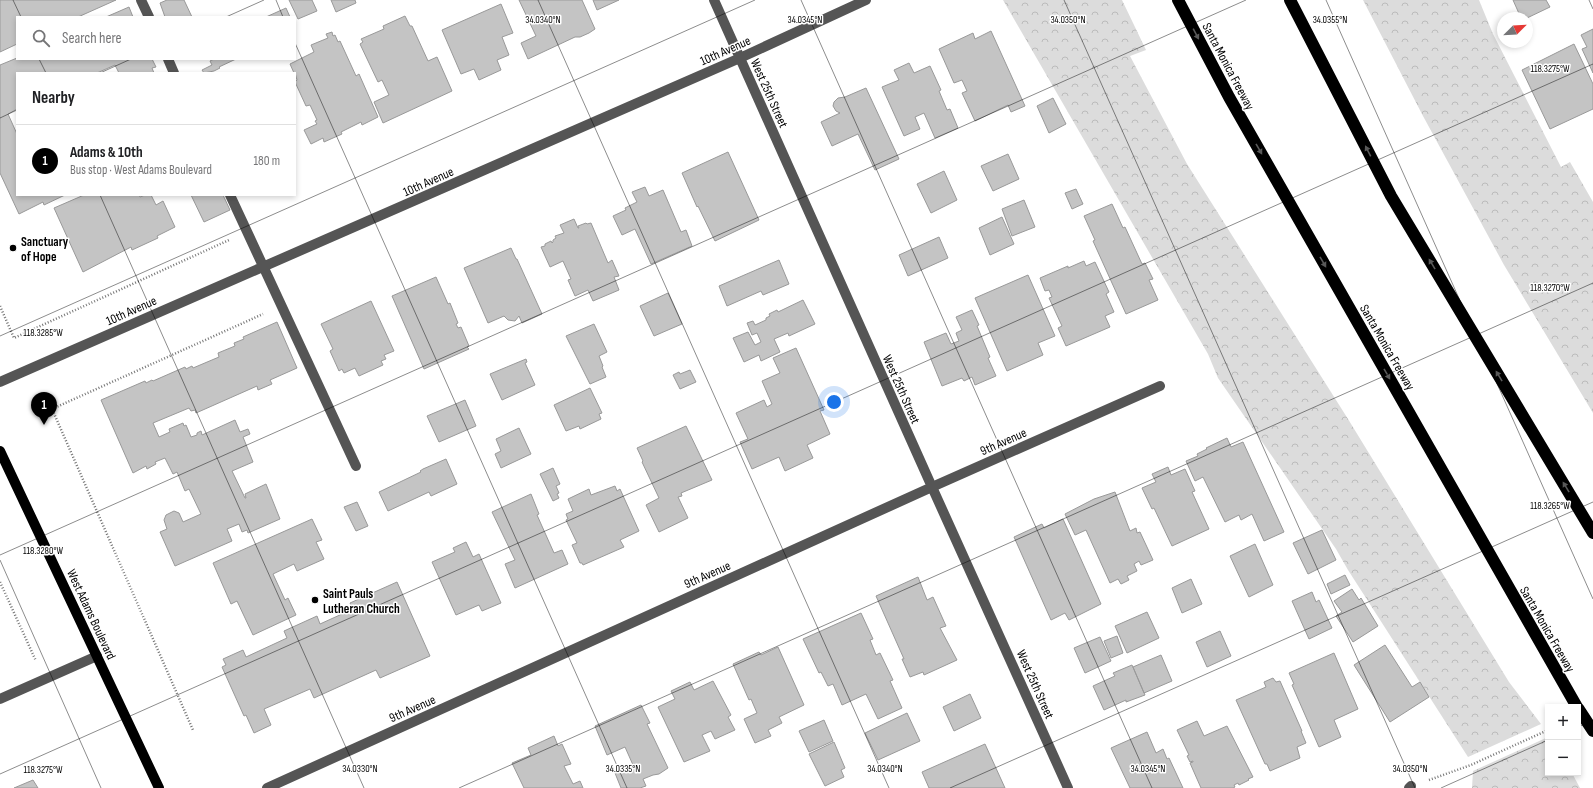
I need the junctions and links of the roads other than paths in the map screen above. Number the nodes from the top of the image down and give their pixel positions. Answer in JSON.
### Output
{"nodes":[{"id":1,"x":141,"y":0,"type":"edge"},
{"id":2,"x":714,"y":0,"type":"edge"},
{"id":3,"x":866,"y":0,"type":"edge"},
{"id":4,"x":1178,"y":0,"type":"edge"},
{"id":5,"x":1290,"y":0,"type":"edge"},
{"id":6,"x":149,"y":16,"type":"edge"},
{"id":7,"x":740,"y":58,"type":"junction"},
{"id":8,"x":168,"y":60,"type":"edge"},
{"id":9,"x":174,"y":72,"type":"edge"},
{"id":10,"x":230,"y":196,"type":"edge"},
{"id":11,"x":263,"y":267,"type":"junction"},
{"id":12,"x":0,"y":382,"type":"edge"},
{"id":13,"x":1160,"y":386,"type":"dead end"},
{"id":14,"x":0,"y":451,"type":"edge"},
{"id":15,"x":356,"y":466,"type":"dead end"},
{"id":16,"x":932,"y":487,"type":"junction"},
{"id":17,"x":1593,"y":532,"type":"edge"},
{"id":18,"x":97,"y":656,"type":"junction"},
{"id":19,"x":0,"y":699,"type":"edge"},
{"id":20,"x":1576,"y":704,"type":"edge"},
{"id":21,"x":1581,"y":713,"type":"edge"},
{"id":22,"x":1593,"y":731,"type":"edge"},
{"id":23,"x":159,"y":788,"type":"edge"},
{"id":24,"x":267,"y":788,"type":"edge"},
{"id":25,"x":1068,"y":788,"type":"edge"}],
"edges":[{"from":1,"to":6,"type":"street"},
{"from":2,"to":7,"type":"street","name":"West 25th Street"},
{"from":3,"to":7,"type":"street","name":"10th Avenue"},
{"from":4,"to":20,"type":"highway","name":"Santa Monica Freeway","one_way":true},
{"from":17,"to":5,"type":"highway","one_way":true},
{"from":7,"to":11,"type":"street","name":"10th Avenue"},
{"from":7,"to":16,"type":"street","name":"West 25th Street"},
{"from":8,"to":9,"type":"street"},
{"from":10,"to":11,"type":"street"},
{"from":11,"to":12,"type":"street","name":"10th Avenue"},
{"from":11,"to":15,"type":"street"},
{"from":13,"to":16,"type":"street","name":"9th Avenue"},
{"from":14,"to":18,"type":"main road","name":"West Adams Boulevard"},
{"from":16,"to":24,"type":"street","name":"9th Avenue"},
{"from":16,"to":25,"type":"street","name":"West 25th Street"},
{"from":18,"to":19,"type":"street"},
{"from":18,"to":23,"type":"main road","name":"West Adams Boulevard"},
{"from":21,"to":22,"type":"highway","name":"Santa Monica Freeway"}]}
